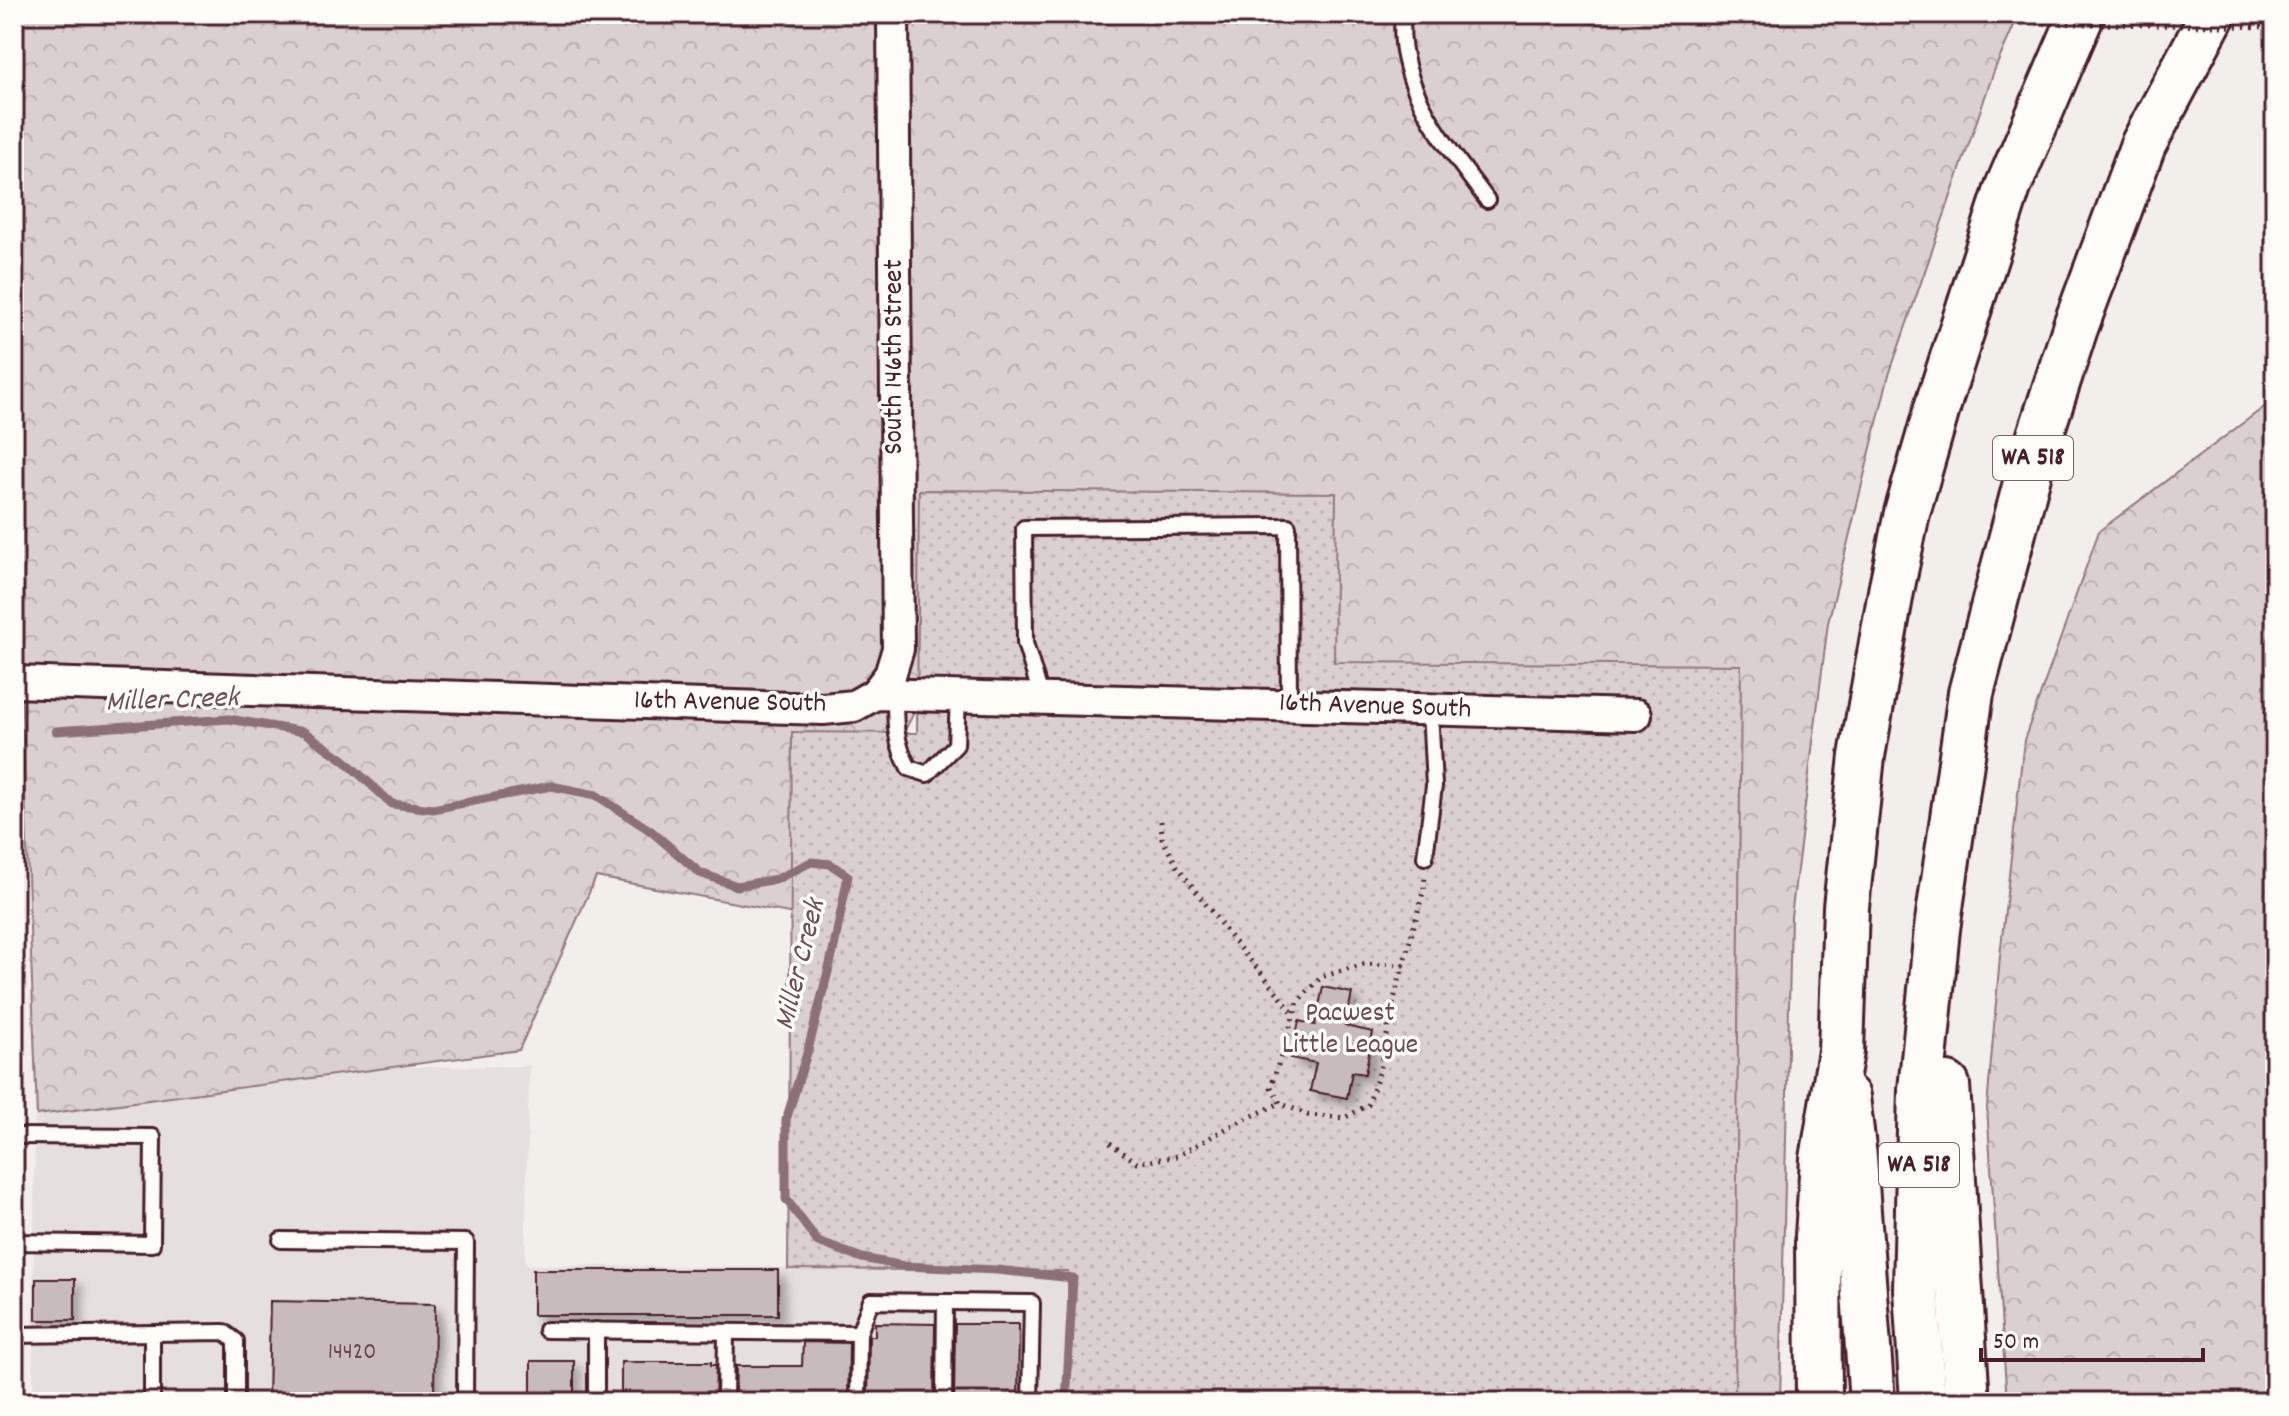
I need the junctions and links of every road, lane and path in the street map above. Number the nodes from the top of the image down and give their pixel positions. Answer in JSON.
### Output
{"nodes":[{"id":1,"x":893,"y":14,"type":"edge"},
{"id":2,"x":1403,"y":14,"type":"edge"},
{"id":3,"x":2082,"y":14,"type":"edge"},
{"id":4,"x":2213,"y":14,"type":"edge"},
{"id":5,"x":1860,"y":20,"type":"dead end"},
{"id":6,"x":2275,"y":27,"type":"edge"},
{"id":7,"x":1487,"y":200,"type":"dead end"},
{"id":8,"x":14,"y":682,"type":"edge"},
{"id":9,"x":885,"y":695,"type":"junction"},
{"id":10,"x":958,"y":697,"type":"junction"},
{"id":11,"x":1042,"y":699,"type":"junction"},
{"id":12,"x":1289,"y":706,"type":"junction"},
{"id":13,"x":1430,"y":710,"type":"junction"},
{"id":14,"x":1636,"y":715,"type":"dead end"},
{"id":15,"x":1161,"y":821,"type":"dead end"},
{"id":16,"x":1425,"y":857,"type":"joint"},
{"id":17,"x":1937,"y":929,"type":"junction"},
{"id":18,"x":1404,"y":965,"type":"junction"},
{"id":19,"x":1293,"y":1014,"type":"junction"},
{"id":20,"x":1841,"y":1051,"type":"junction"},
{"id":21,"x":1280,"y":1103,"type":"junction"},
{"id":22,"x":14,"y":1136,"type":"edge"},
{"id":23,"x":1110,"y":1143,"type":"dead end"},
{"id":24,"x":281,"y":1240,"type":"dead end"},
{"id":25,"x":14,"y":1242,"type":"edge"},
{"id":26,"x":945,"y":1302,"type":"junction"},
{"id":27,"x":546,"y":1330,"type":"dead end"},
{"id":28,"x":596,"y":1330,"type":"junction"},
{"id":29,"x":726,"y":1332,"type":"junction"},
{"id":30,"x":859,"y":1333,"type":"junction"},
{"id":31,"x":152,"y":1334,"type":"junction"},
{"id":32,"x":14,"y":1335,"type":"edge"},
{"id":33,"x":152,"y":1402,"type":"edge"},
{"id":34,"x":236,"y":1402,"type":"edge"},
{"id":35,"x":465,"y":1402,"type":"edge"},
{"id":36,"x":596,"y":1402,"type":"edge"},
{"id":37,"x":725,"y":1402,"type":"edge"},
{"id":38,"x":858,"y":1402,"type":"edge"},
{"id":39,"x":944,"y":1402,"type":"edge"},
{"id":40,"x":1030,"y":1402,"type":"edge"},
{"id":41,"x":1819,"y":1402,"type":"edge"},
{"id":42,"x":1872,"y":1402,"type":"edge"},
{"id":43,"x":1923,"y":1402,"type":"edge"},
{"id":44,"x":1967,"y":1402,"type":"edge"}],
"edges":[{"from":1,"to":9,"type":"street","name":"South 146th Street"},
{"from":2,"to":7,"type":"lane"},
{"from":3,"to":20,"type":"highway","number":"WA 518"},
{"from":4,"to":17,"type":"highway","number":"WA 518"},
{"from":5,"to":6,"type":"path","bridge":true},
{"from":8,"to":9,"type":"street","name":"16th Avenue South"},
{"from":9,"to":10,"type":"street","name":"16th Avenue South"},
{"from":9,"to":10,"type":"lane"},
{"from":10,"to":11,"type":"street","name":"16th Avenue South"},
{"from":11,"to":12,"type":"street","name":"16th Avenue South"},
{"from":11,"to":12,"type":"lane"},
{"from":12,"to":13,"type":"street","name":"16th Avenue South"},
{"from":13,"to":14,"type":"street","name":"16th Avenue South"},
{"from":13,"to":16,"type":"lane"},
{"from":15,"to":19,"type":"path"},
{"from":16,"to":18,"type":"path"},
{"from":17,"to":43,"type":"highway","number":"WA 518"},
{"from":17,"to":44,"type":"highway"},
{"from":18,"to":19,"type":"path"},
{"from":18,"to":21,"type":"path"},
{"from":19,"to":21,"type":"path"},
{"from":20,"to":41,"type":"highway"},
{"from":20,"to":42,"type":"highway","number":"WA 518"},
{"from":21,"to":23,"type":"path"},
{"from":22,"to":25,"type":"lane"},
{"from":24,"to":35,"type":"lane"},
{"from":26,"to":30,"type":"lane"},
{"from":26,"to":39,"type":"lane"},
{"from":26,"to":40,"type":"lane"},
{"from":27,"to":28,"type":"lane"},
{"from":28,"to":29,"type":"lane"},
{"from":28,"to":36,"type":"lane"},
{"from":29,"to":30,"type":"lane"},
{"from":29,"to":37,"type":"lane"},
{"from":30,"to":38,"type":"lane"},
{"from":31,"to":32,"type":"lane"},
{"from":31,"to":33,"type":"lane"},
{"from":31,"to":34,"type":"lane"}]}
